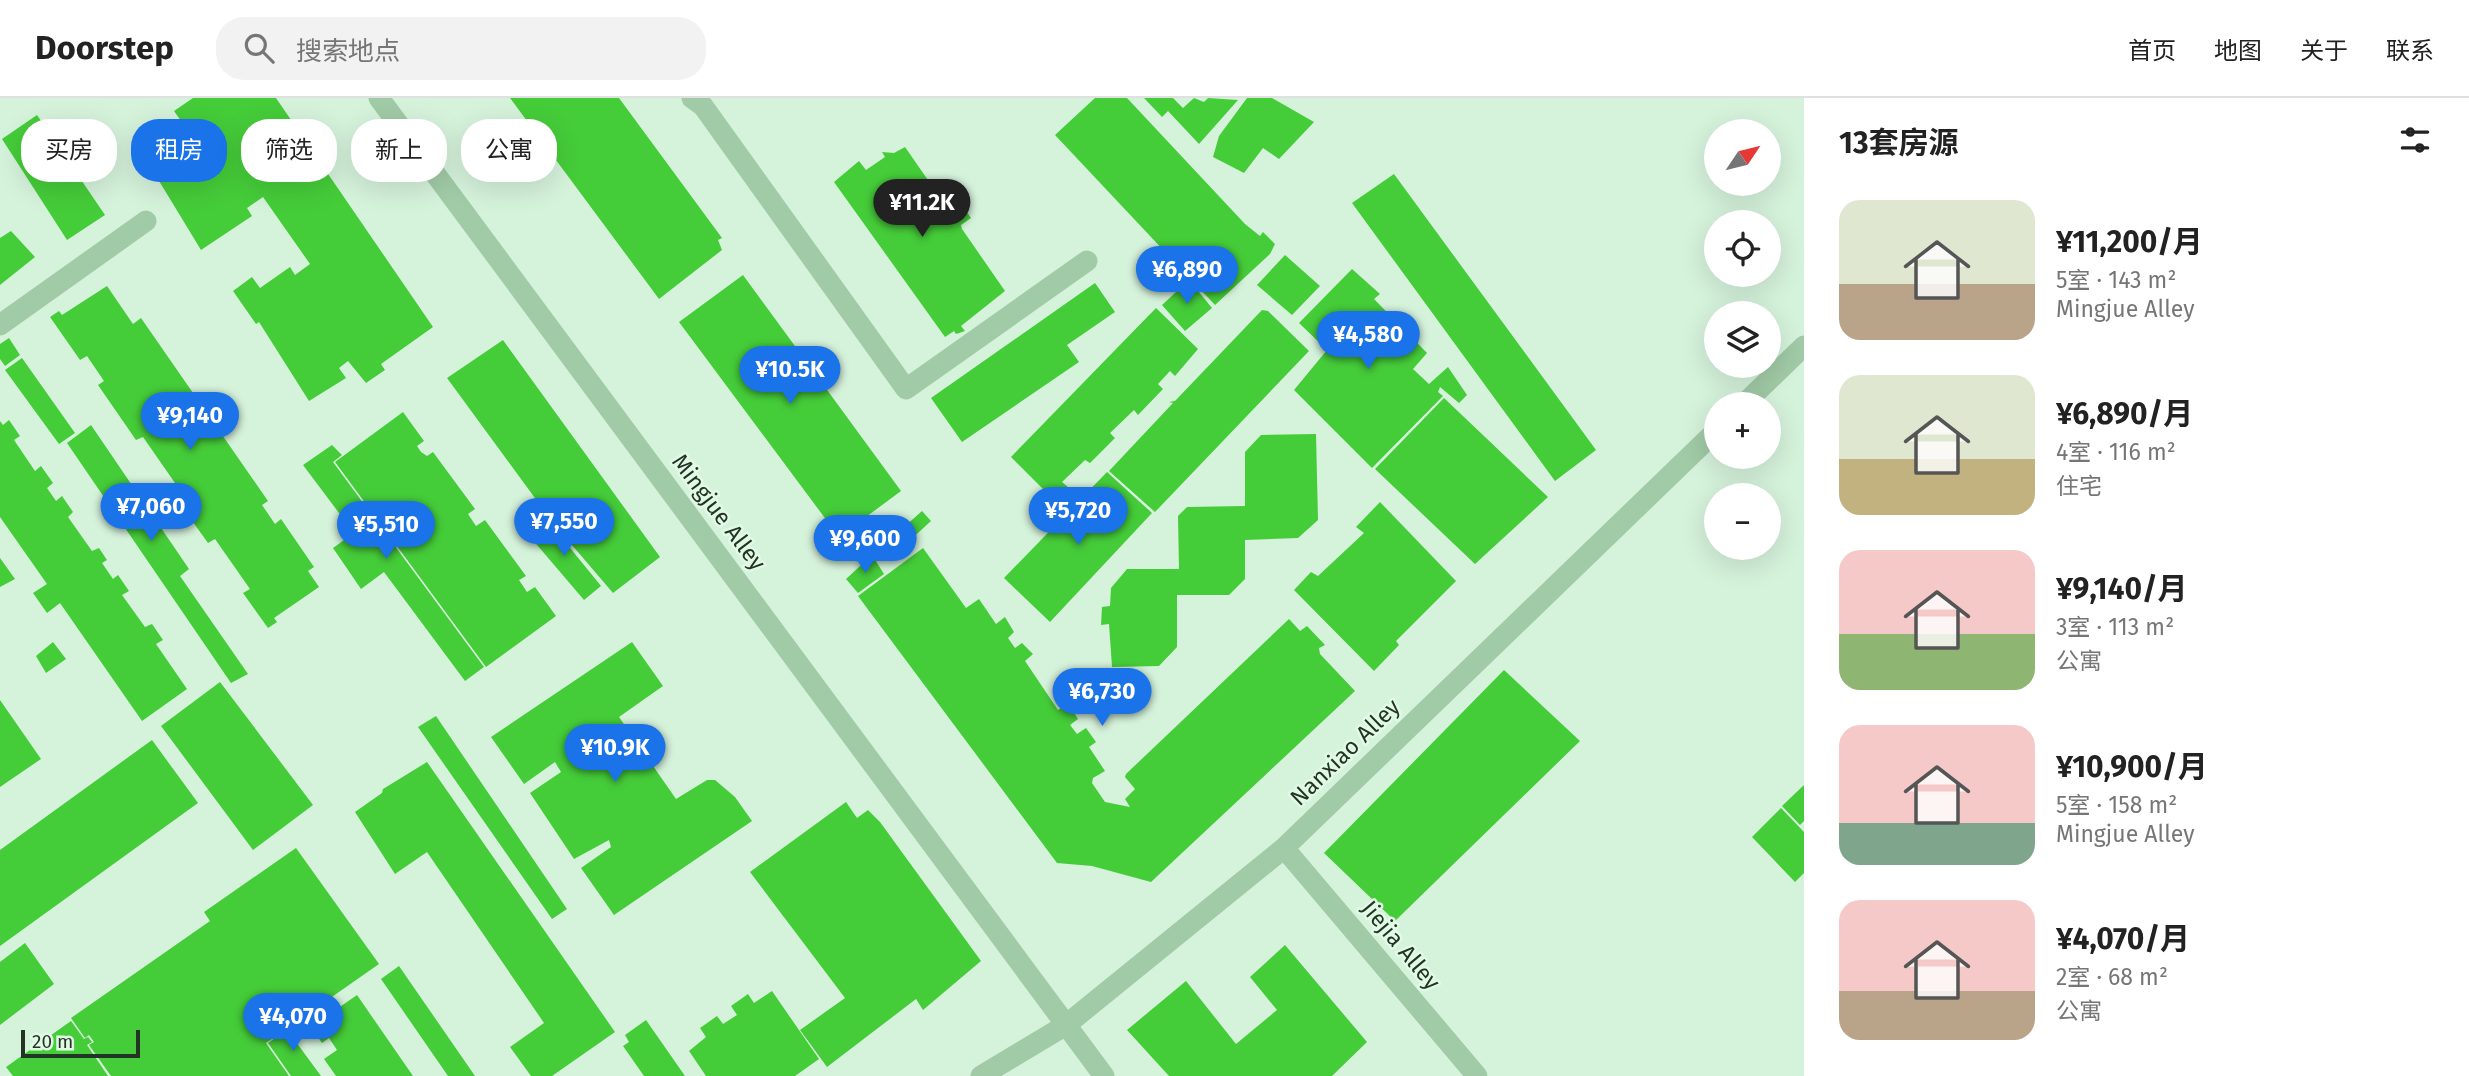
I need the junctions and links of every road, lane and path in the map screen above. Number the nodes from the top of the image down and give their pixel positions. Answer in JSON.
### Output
{"nodes":[{"id":1,"x":379,"y":98,"type":"edge"},
{"id":2,"x":692,"y":98,"type":"edge"},
{"id":3,"x":146,"y":221,"type":"dead end"},
{"id":4,"x":1087,"y":261,"type":"dead end"},
{"id":5,"x":0,"y":325,"type":"edge"},
{"id":6,"x":1804,"y":346,"type":"edge"},
{"id":7,"x":1756,"y":392,"type":"edge"},
{"id":8,"x":1704,"y":443,"type":"edge"},
{"id":9,"x":1284,"y":848,"type":"junction"},
{"id":10,"x":1066,"y":1025,"type":"junction"},
{"id":11,"x":981,"y":1076,"type":"edge"},
{"id":12,"x":1104,"y":1076,"type":"edge"},
{"id":13,"x":1477,"y":1076,"type":"edge"}],
"edges":[{"from":1,"to":10,"type":"street","name":"Mingjue Alley"},
{"from":2,"to":4,"type":"street"},
{"from":3,"to":5,"type":"street"},
{"from":6,"to":7,"type":"street"},
{"from":8,"to":9,"type":"street","name":"Nanxiao Alley"},
{"from":9,"to":10,"type":"street","name":"Nanxiao Alley"},
{"from":9,"to":13,"type":"street","name":"Jiejia Alley"},
{"from":10,"to":11,"type":"street","name":"Nanxiao Alley"},
{"from":10,"to":12,"type":"street","name":"Mingjue Alley"}]}
